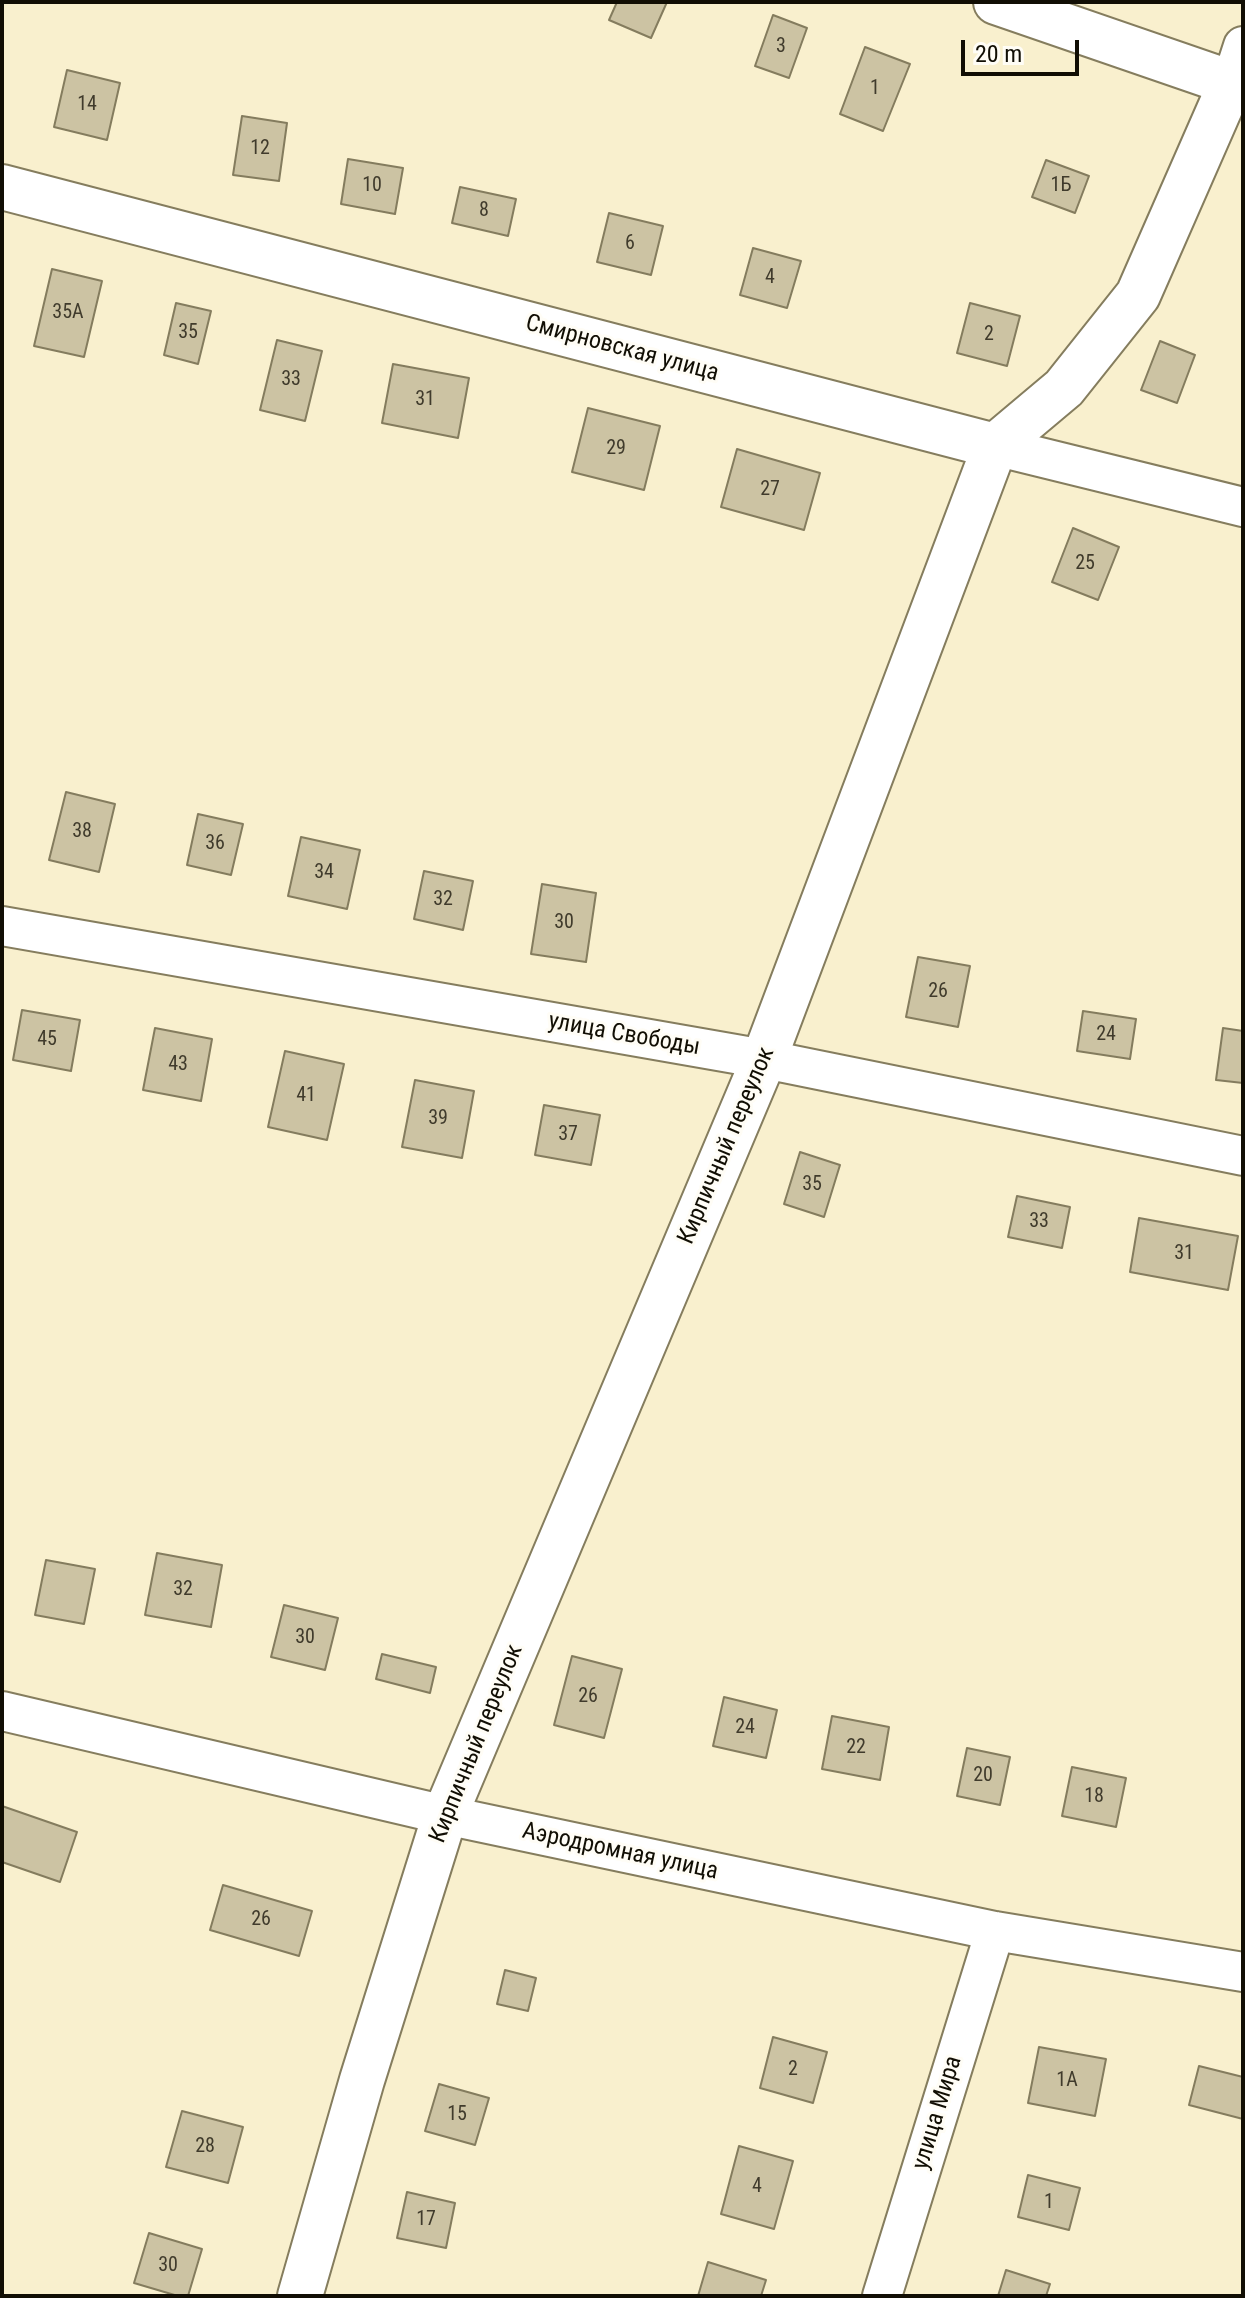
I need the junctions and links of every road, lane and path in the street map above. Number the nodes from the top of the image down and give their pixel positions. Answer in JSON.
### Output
{"nodes":[{"id":1,"x":996,"y":2,"type":"edge"},
{"id":2,"x":1239,"y":72,"type":"edge"},
{"id":3,"x":2,"y":187,"type":"edge"},
{"id":4,"x":995,"y":446,"type":"junction"},
{"id":5,"x":1243,"y":507,"type":"edge"},
{"id":6,"x":2,"y":926,"type":"edge"},
{"id":7,"x":764,"y":1059,"type":"junction"},
{"id":8,"x":1243,"y":1156,"type":"edge"},
{"id":9,"x":2,"y":1711,"type":"edge"},
{"id":10,"x":445,"y":1815,"type":"junction"},
{"id":11,"x":995,"y":1931,"type":"junction"},
{"id":12,"x":1243,"y":1972,"type":"edge"},
{"id":13,"x":300,"y":2296,"type":"edge"},
{"id":14,"x":882,"y":2296,"type":"edge"}],
"edges":[{"from":1,"to":2,"type":"street"},
{"from":2,"to":4,"type":"street","name":"Кирпичный переулок"},
{"from":3,"to":4,"type":"street","name":"Смирновская улица"},
{"from":4,"to":5,"type":"street","name":"Смирновская улица"},
{"from":4,"to":7,"type":"street","name":"Кирпичный переулок"},
{"from":6,"to":7,"type":"street","name":"улица Свободы"},
{"from":7,"to":8,"type":"street","name":"улица Свободы"},
{"from":7,"to":10,"type":"street","name":"Кирпичный переулок"},
{"from":9,"to":10,"type":"street","name":"Аэродромная улица"},
{"from":10,"to":11,"type":"street","name":"Аэродромная улица"},
{"from":10,"to":13,"type":"street","name":"Кирпичный переулок"},
{"from":11,"to":12,"type":"street","name":"Аэродромная улица"},
{"from":11,"to":14,"type":"street","name":"улица Мира"}]}
